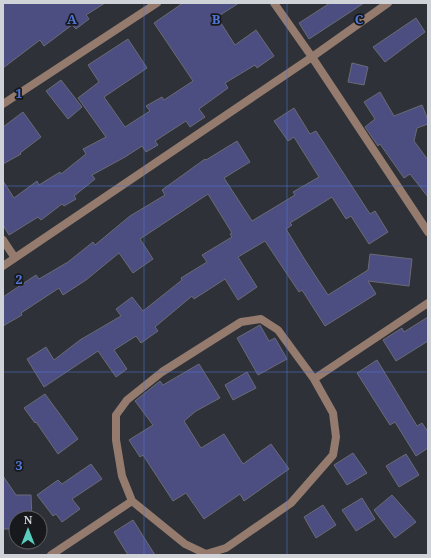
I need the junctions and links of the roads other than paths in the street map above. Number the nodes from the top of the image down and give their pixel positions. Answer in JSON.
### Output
{"nodes":[{"id":1,"x":157,"y":3,"type":"edge"},
{"id":2,"x":274,"y":3,"type":"edge"},
{"id":3,"x":388,"y":3,"type":"edge"},
{"id":4,"x":312,"y":57,"type":"junction"},
{"id":5,"x":3,"y":104,"type":"edge"},
{"id":6,"x":428,"y":232,"type":"edge"},
{"id":7,"x":3,"y":240,"type":"edge"},
{"id":8,"x":15,"y":258,"type":"junction"},
{"id":9,"x":3,"y":266,"type":"edge"},
{"id":10,"x":428,"y":303,"type":"edge"},
{"id":11,"x":314,"y":379,"type":"junction"},
{"id":12,"x":132,"y":501,"type":"junction"},
{"id":13,"x":51,"y":555,"type":"edge"}],
"edges":[{"from":1,"to":5,"type":"street"},
{"from":2,"to":4,"type":"street"},
{"from":3,"to":4,"type":"street"},
{"from":4,"to":6,"type":"street"},
{"from":4,"to":8,"type":"street"},
{"from":7,"to":8,"type":"street"},
{"from":8,"to":9,"type":"street"},
{"from":10,"to":11,"type":"street"},
{"from":11,"to":12,"type":"street"},
{"from":11,"to":12,"type":"street"},
{"from":12,"to":13,"type":"street"}]}
